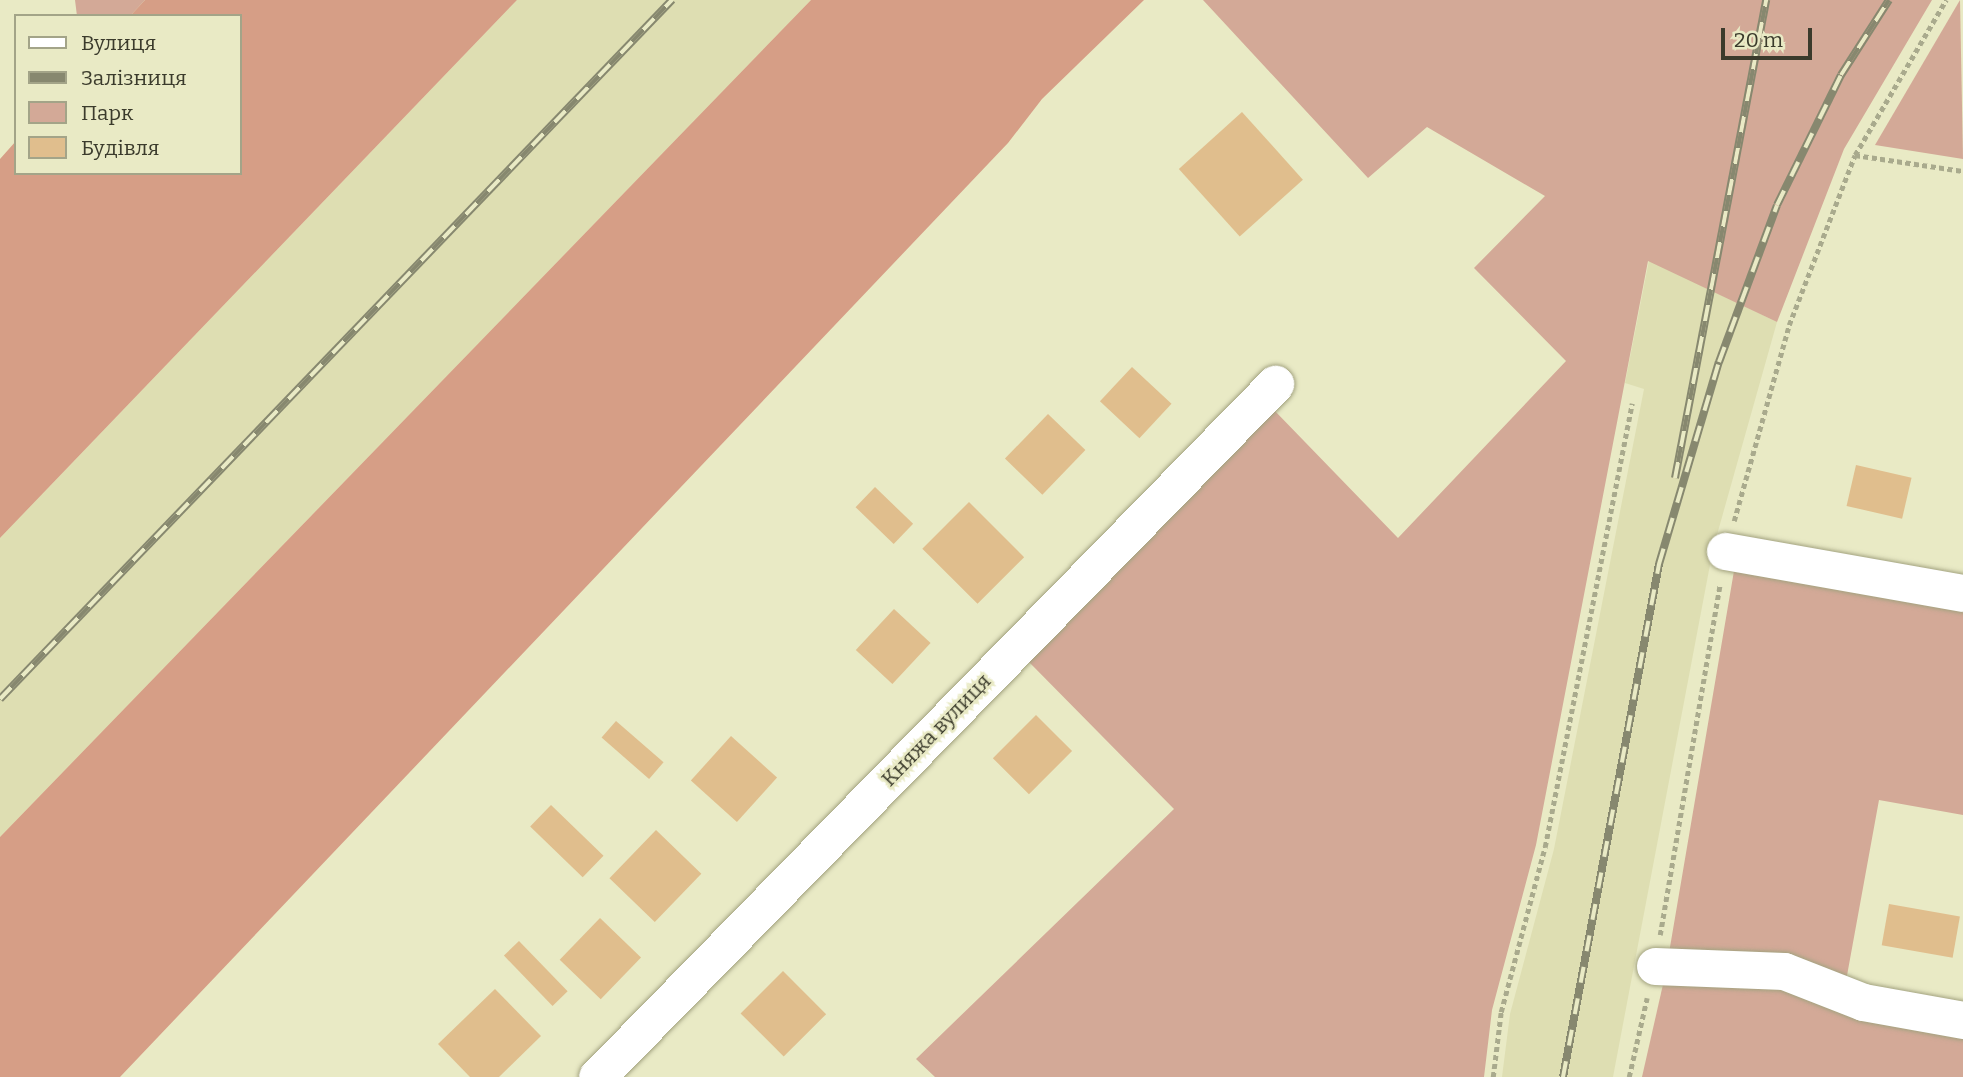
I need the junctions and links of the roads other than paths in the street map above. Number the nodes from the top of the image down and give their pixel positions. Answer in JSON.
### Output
{"nodes":[{"id":1,"x":1275,"y":384,"type":"dead end"},
{"id":2,"x":1725,"y":551,"type":"dead end"},
{"id":3,"x":1963,"y":593,"type":"edge"},
{"id":4,"x":1655,"y":966,"type":"dead end"},
{"id":5,"x":1963,"y":1020,"type":"edge"},
{"id":6,"x":597,"y":1077,"type":"edge"}],
"edges":[{"from":1,"to":6,"type":"street","name":"Княжа вулиця"},
{"from":2,"to":3,"type":"street"},
{"from":4,"to":5,"type":"street"}]}
